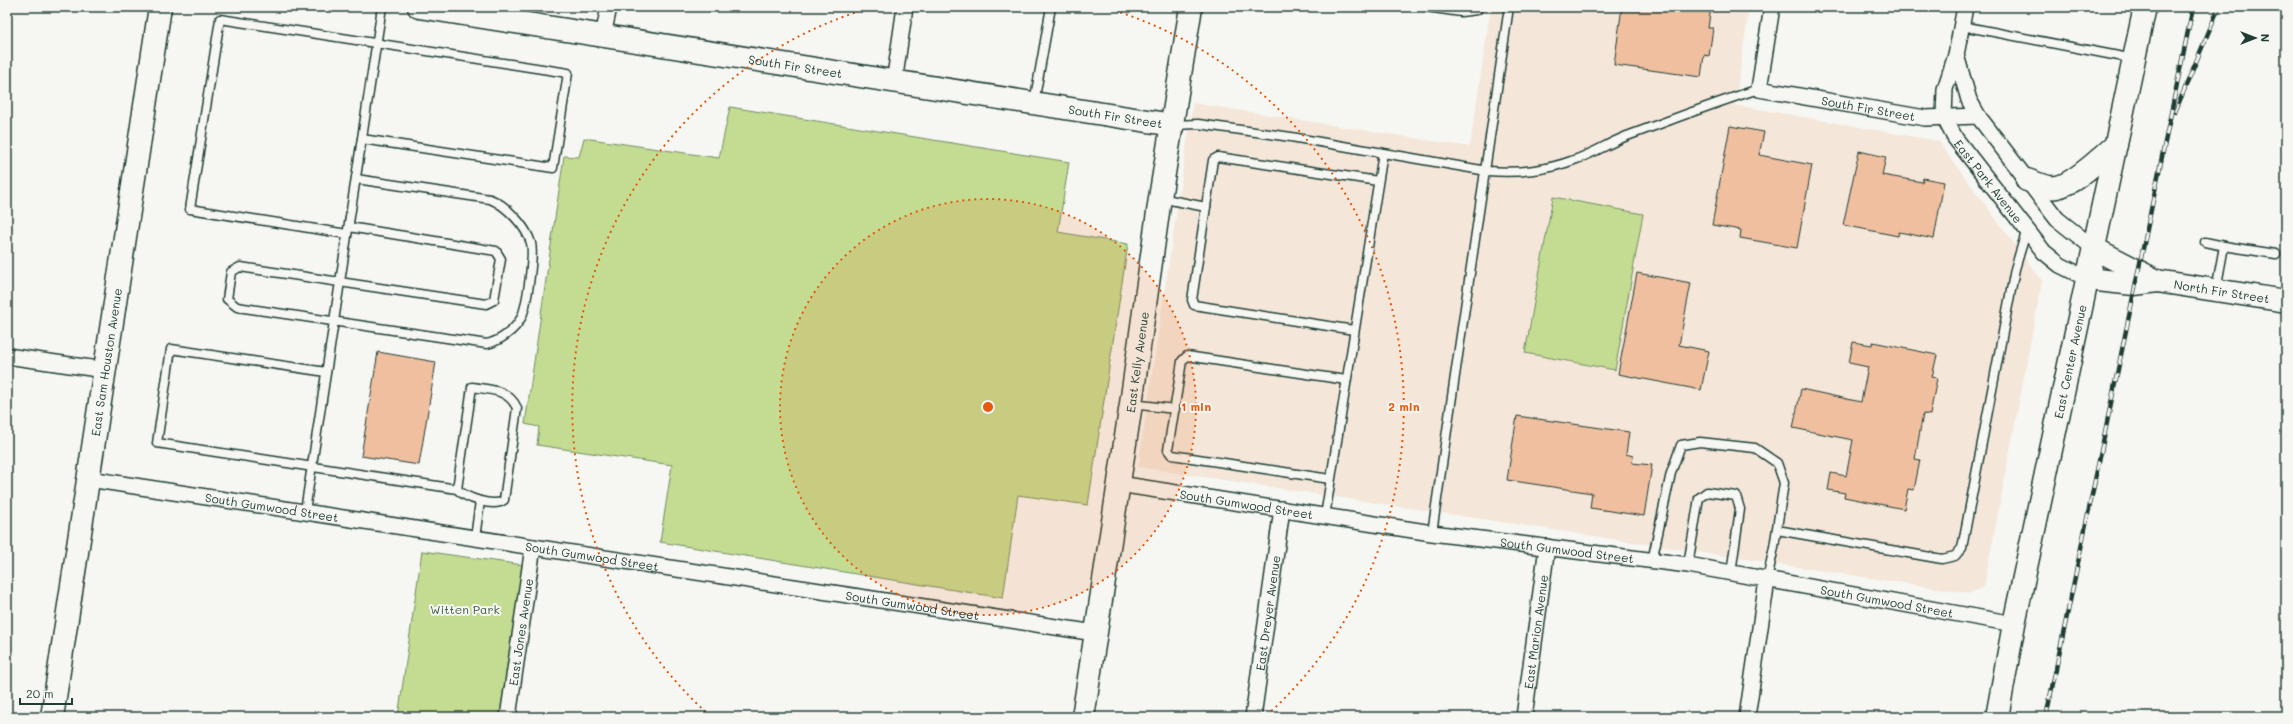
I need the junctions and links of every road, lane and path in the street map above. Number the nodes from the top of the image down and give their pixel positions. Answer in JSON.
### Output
{"nodes":[{"id":1,"x":160,"y":7,"type":"edge"},
{"id":2,"x":382,"y":7,"type":"edge"},
{"id":3,"x":419,"y":7,"type":"edge"},
{"id":4,"x":609,"y":7,"type":"edge"},
{"id":5,"x":905,"y":7,"type":"edge"},
{"id":6,"x":1051,"y":7,"type":"edge"},
{"id":7,"x":1191,"y":7,"type":"edge"},
{"id":8,"x":1426,"y":7,"type":"edge"},
{"id":9,"x":1479,"y":7,"type":"edge"},
{"id":10,"x":1509,"y":7,"type":"edge"},
{"id":11,"x":1772,"y":7,"type":"edge"},
{"id":12,"x":1965,"y":7,"type":"edge"},
{"id":13,"x":2146,"y":7,"type":"edge"},
{"id":14,"x":1962,"y":26,"type":"junction"},
{"id":15,"x":603,"y":36,"type":"junction"},
{"id":16,"x":376,"y":43,"type":"junction"},
{"id":17,"x":1956,"y":55,"type":"junction"},
{"id":18,"x":2134,"y":59,"type":"junction"},
{"id":19,"x":894,"y":83,"type":"junction"},
{"id":20,"x":1759,"y":88,"type":"junction"},
{"id":21,"x":1034,"y":104,"type":"junction"},
{"id":22,"x":1978,"y":116,"type":"junction"},
{"id":23,"x":1944,"y":117,"type":"junction"},
{"id":24,"x":1173,"y":125,"type":"junction"},
{"id":25,"x":362,"y":139,"type":"junction"},
{"id":26,"x":2116,"y":145,"type":"junction"},
{"id":27,"x":1382,"y":153,"type":"junction"},
{"id":28,"x":1487,"y":170,"type":"junction"},
{"id":29,"x":356,"y":179,"type":"junction"},
{"id":30,"x":2027,"y":180,"type":"junction"},
{"id":31,"x":1378,"y":181,"type":"junction"},
{"id":32,"x":1160,"y":198,"type":"junction"},
{"id":33,"x":1206,"y":207,"type":"junction"},
{"id":34,"x":2027,"y":228,"type":"junction"},
{"id":35,"x":348,"y":230,"type":"junction"},
{"id":36,"x":2205,"y":242,"type":"dead end"},
{"id":37,"x":2224,"y":246,"type":"junction"},
{"id":38,"x":2095,"y":250,"type":"junction"},
{"id":39,"x":2276,"y":254,"type":"dead end"},
{"id":40,"x":2088,"y":279,"type":"junction"},
{"id":41,"x":2157,"y":281,"type":"junction"},
{"id":42,"x":340,"y":282,"type":"junction"},
{"id":43,"x":2216,"y":290,"type":"junction"},
{"id":44,"x":2286,"y":301,"type":"edge"},
{"id":45,"x":334,"y":322,"type":"junction"},
{"id":46,"x":1354,"y":330,"type":"junction"},
{"id":47,"x":7,"y":356,"type":"edge"},
{"id":48,"x":105,"y":370,"type":"junction"},
{"id":49,"x":326,"y":372,"type":"junction"},
{"id":50,"x":1346,"y":380,"type":"junction"},
{"id":51,"x":1131,"y":404,"type":"junction"},
{"id":52,"x":1174,"y":409,"type":"junction"},
{"id":53,"x":312,"y":466,"type":"junction"},
{"id":54,"x":89,"y":479,"type":"junction"},
{"id":55,"x":1330,"y":479,"type":"junction"},
{"id":56,"x":1119,"y":484,"type":"junction"},
{"id":57,"x":457,"y":488,"type":"junction"},
{"id":58,"x":480,"y":501,"type":"junction"},
{"id":59,"x":1282,"y":509,"type":"junction"},
{"id":60,"x":305,"y":511,"type":"junction"},
{"id":61,"x":1325,"y":516,"type":"junction"},
{"id":62,"x":1777,"y":530,"type":"junction"},
{"id":63,"x":1432,"y":533,"type":"junction"},
{"id":64,"x":475,"y":538,"type":"junction"},
{"id":65,"x":533,"y":547,"type":"junction"},
{"id":66,"x":1547,"y":547,"type":"junction"},
{"id":67,"x":1652,"y":561,"type":"junction"},
{"id":68,"x":1688,"y":565,"type":"junction"},
{"id":69,"x":1731,"y":573,"type":"junction"},
{"id":70,"x":1767,"y":580,"type":"junction"},
{"id":71,"x":2014,"y":624,"type":"junction"},
{"id":72,"x":1095,"y":633,"type":"junction"},
{"id":73,"x":52,"y":717,"type":"edge"},
{"id":74,"x":508,"y":717,"type":"edge"},
{"id":75,"x":1083,"y":717,"type":"edge"},
{"id":76,"x":1253,"y":717,"type":"edge"},
{"id":77,"x":1524,"y":717,"type":"edge"},
{"id":78,"x":1747,"y":717,"type":"edge"},
{"id":79,"x":1996,"y":717,"type":"edge"}],
"edges":[{"from":1,"to":48,"type":"street","name":"East Sam Houston Avenue"},
{"from":2,"to":16,"type":"lane"},
{"from":3,"to":15,"type":"street","name":"South Fir Street"},
{"from":4,"to":15,"type":"street"},
{"from":5,"to":19,"type":"street"},
{"from":6,"to":21,"type":"lane"},
{"from":7,"to":24,"type":"street","name":"East Kelly Avenue"},
{"from":8,"to":9,"type":"lane"},
{"from":10,"to":28,"type":"lane"},
{"from":11,"to":20,"type":"street"},
{"from":12,"to":14,"type":"street","name":"East Park Avenue"},
{"from":13,"to":18,"type":"street","name":"East Center Avenue"},
{"from":14,"to":17,"type":"street","name":"East Park Avenue"},
{"from":14,"to":18,"type":"lane"},
{"from":15,"to":19,"type":"street","name":"South Fir Street"},
{"from":16,"to":25,"type":"lane"},
{"from":16,"to":25,"type":"lane"},
{"from":16,"to":35,"type":"lane"},
{"from":17,"to":22,"type":"street","name":"East Park Avenue"},
{"from":17,"to":23,"type":"street","name":"East Park Avenue"},
{"from":18,"to":26,"type":"street","name":"East Center Avenue"},
{"from":19,"to":21,"type":"street","name":"South Fir Street"},
{"from":20,"to":23,"type":"street","name":"South Fir Street"},
{"from":20,"to":28,"type":"lane"},
{"from":21,"to":24,"type":"street","name":"South Fir Street"},
{"from":22,"to":23,"type":"street","name":"South Fir Street"},
{"from":22,"to":30,"type":"street","name":"East Park Avenue"},
{"from":23,"to":34,"type":"street","name":"East Park Avenue"},
{"from":24,"to":27,"type":"lane"},
{"from":24,"to":32,"type":"street","name":"East Kelly Avenue"},
{"from":25,"to":29,"type":"lane"},
{"from":26,"to":30,"type":"street"},
{"from":26,"to":38,"type":"street","name":"East Center Avenue"},
{"from":27,"to":28,"type":"lane"},
{"from":27,"to":31,"type":"lane"},
{"from":28,"to":63,"type":"lane"},
{"from":29,"to":35,"type":"lane"},
{"from":29,"to":45,"type":"lane"},
{"from":30,"to":38,"type":"street","name":"East Park Avenue"},
{"from":31,"to":33,"type":"lane"},
{"from":31,"to":46,"type":"lane"},
{"from":32,"to":33,"type":"lane"},
{"from":32,"to":51,"type":"street","name":"East Kelly Avenue"},
{"from":33,"to":46,"type":"lane"},
{"from":34,"to":40,"type":"street","name":"East Park Avenue"},
{"from":34,"to":62,"type":"lane"},
{"from":35,"to":42,"type":"lane"},
{"from":35,"to":42,"type":"lane"},
{"from":36,"to":37,"type":"lane"},
{"from":37,"to":39,"type":"lane"},
{"from":37,"to":43,"type":"lane"},
{"from":38,"to":40,"type":"street","name":"East Center Avenue"},
{"from":38,"to":41,"type":"street","name":"North Fir Street"},
{"from":40,"to":41,"type":"street","name":"North Fir Street"},
{"from":40,"to":71,"type":"street","name":"East Center Avenue"},
{"from":41,"to":43,"type":"street","name":"North Fir Street"},
{"from":42,"to":45,"type":"lane"},
{"from":42,"to":45,"type":"lane"},
{"from":43,"to":44,"type":"street","name":"North Fir Street"},
{"from":45,"to":49,"type":"lane"},
{"from":46,"to":50,"type":"lane"},
{"from":47,"to":48,"type":"street"},
{"from":48,"to":54,"type":"street","name":"East Sam Houston Avenue"},
{"from":49,"to":53,"type":"lane"},
{"from":49,"to":53,"type":"lane"},
{"from":50,"to":52,"type":"lane"},
{"from":50,"to":55,"type":"lane"},
{"from":51,"to":52,"type":"lane"},
{"from":51,"to":56,"type":"street","name":"East Kelly Avenue"},
{"from":52,"to":55,"type":"lane"},
{"from":53,"to":57,"type":"lane"},
{"from":53,"to":60,"type":"lane"},
{"from":54,"to":60,"type":"street","name":"South Gumwood Street"},
{"from":54,"to":73,"type":"street","name":"East Sam Houston Avenue"},
{"from":55,"to":61,"type":"lane"},
{"from":56,"to":59,"type":"street","name":"South Gumwood Street"},
{"from":56,"to":72,"type":"street","name":"East Kelly Avenue"},
{"from":57,"to":58,"type":"lane"},
{"from":57,"to":58,"type":"lane"},
{"from":58,"to":64,"type":"lane"},
{"from":59,"to":61,"type":"street","name":"South Gumwood Street"},
{"from":59,"to":76,"type":"street","name":"East Dreyer Avenue"},
{"from":60,"to":64,"type":"street","name":"South Gumwood Street"},
{"from":61,"to":63,"type":"street","name":"South Gumwood Street"},
{"from":62,"to":67,"type":"lane"},
{"from":62,"to":70,"type":"lane"},
{"from":63,"to":66,"type":"street","name":"South Gumwood Street"},
{"from":64,"to":65,"type":"street","name":"South Gumwood Street"},
{"from":65,"to":72,"type":"street","name":"South Gumwood Street"},
{"from":65,"to":74,"type":"street","name":"East Jones Avenue"},
{"from":66,"to":67,"type":"street","name":"South Gumwood Street"},
{"from":66,"to":77,"type":"street","name":"East Marion Avenue"},
{"from":67,"to":68,"type":"street","name":"South Gumwood Street"},
{"from":68,"to":69,"type":"street","name":"South Gumwood Street"},
{"from":68,"to":69,"type":"lane"},
{"from":69,"to":70,"type":"street","name":"South Gumwood Street"},
{"from":70,"to":71,"type":"street","name":"South Gumwood Street"},
{"from":70,"to":78,"type":"street"},
{"from":71,"to":79,"type":"street","name":"East Center Avenue"},
{"from":72,"to":75,"type":"street","name":"East Kelly Avenue"}]}
